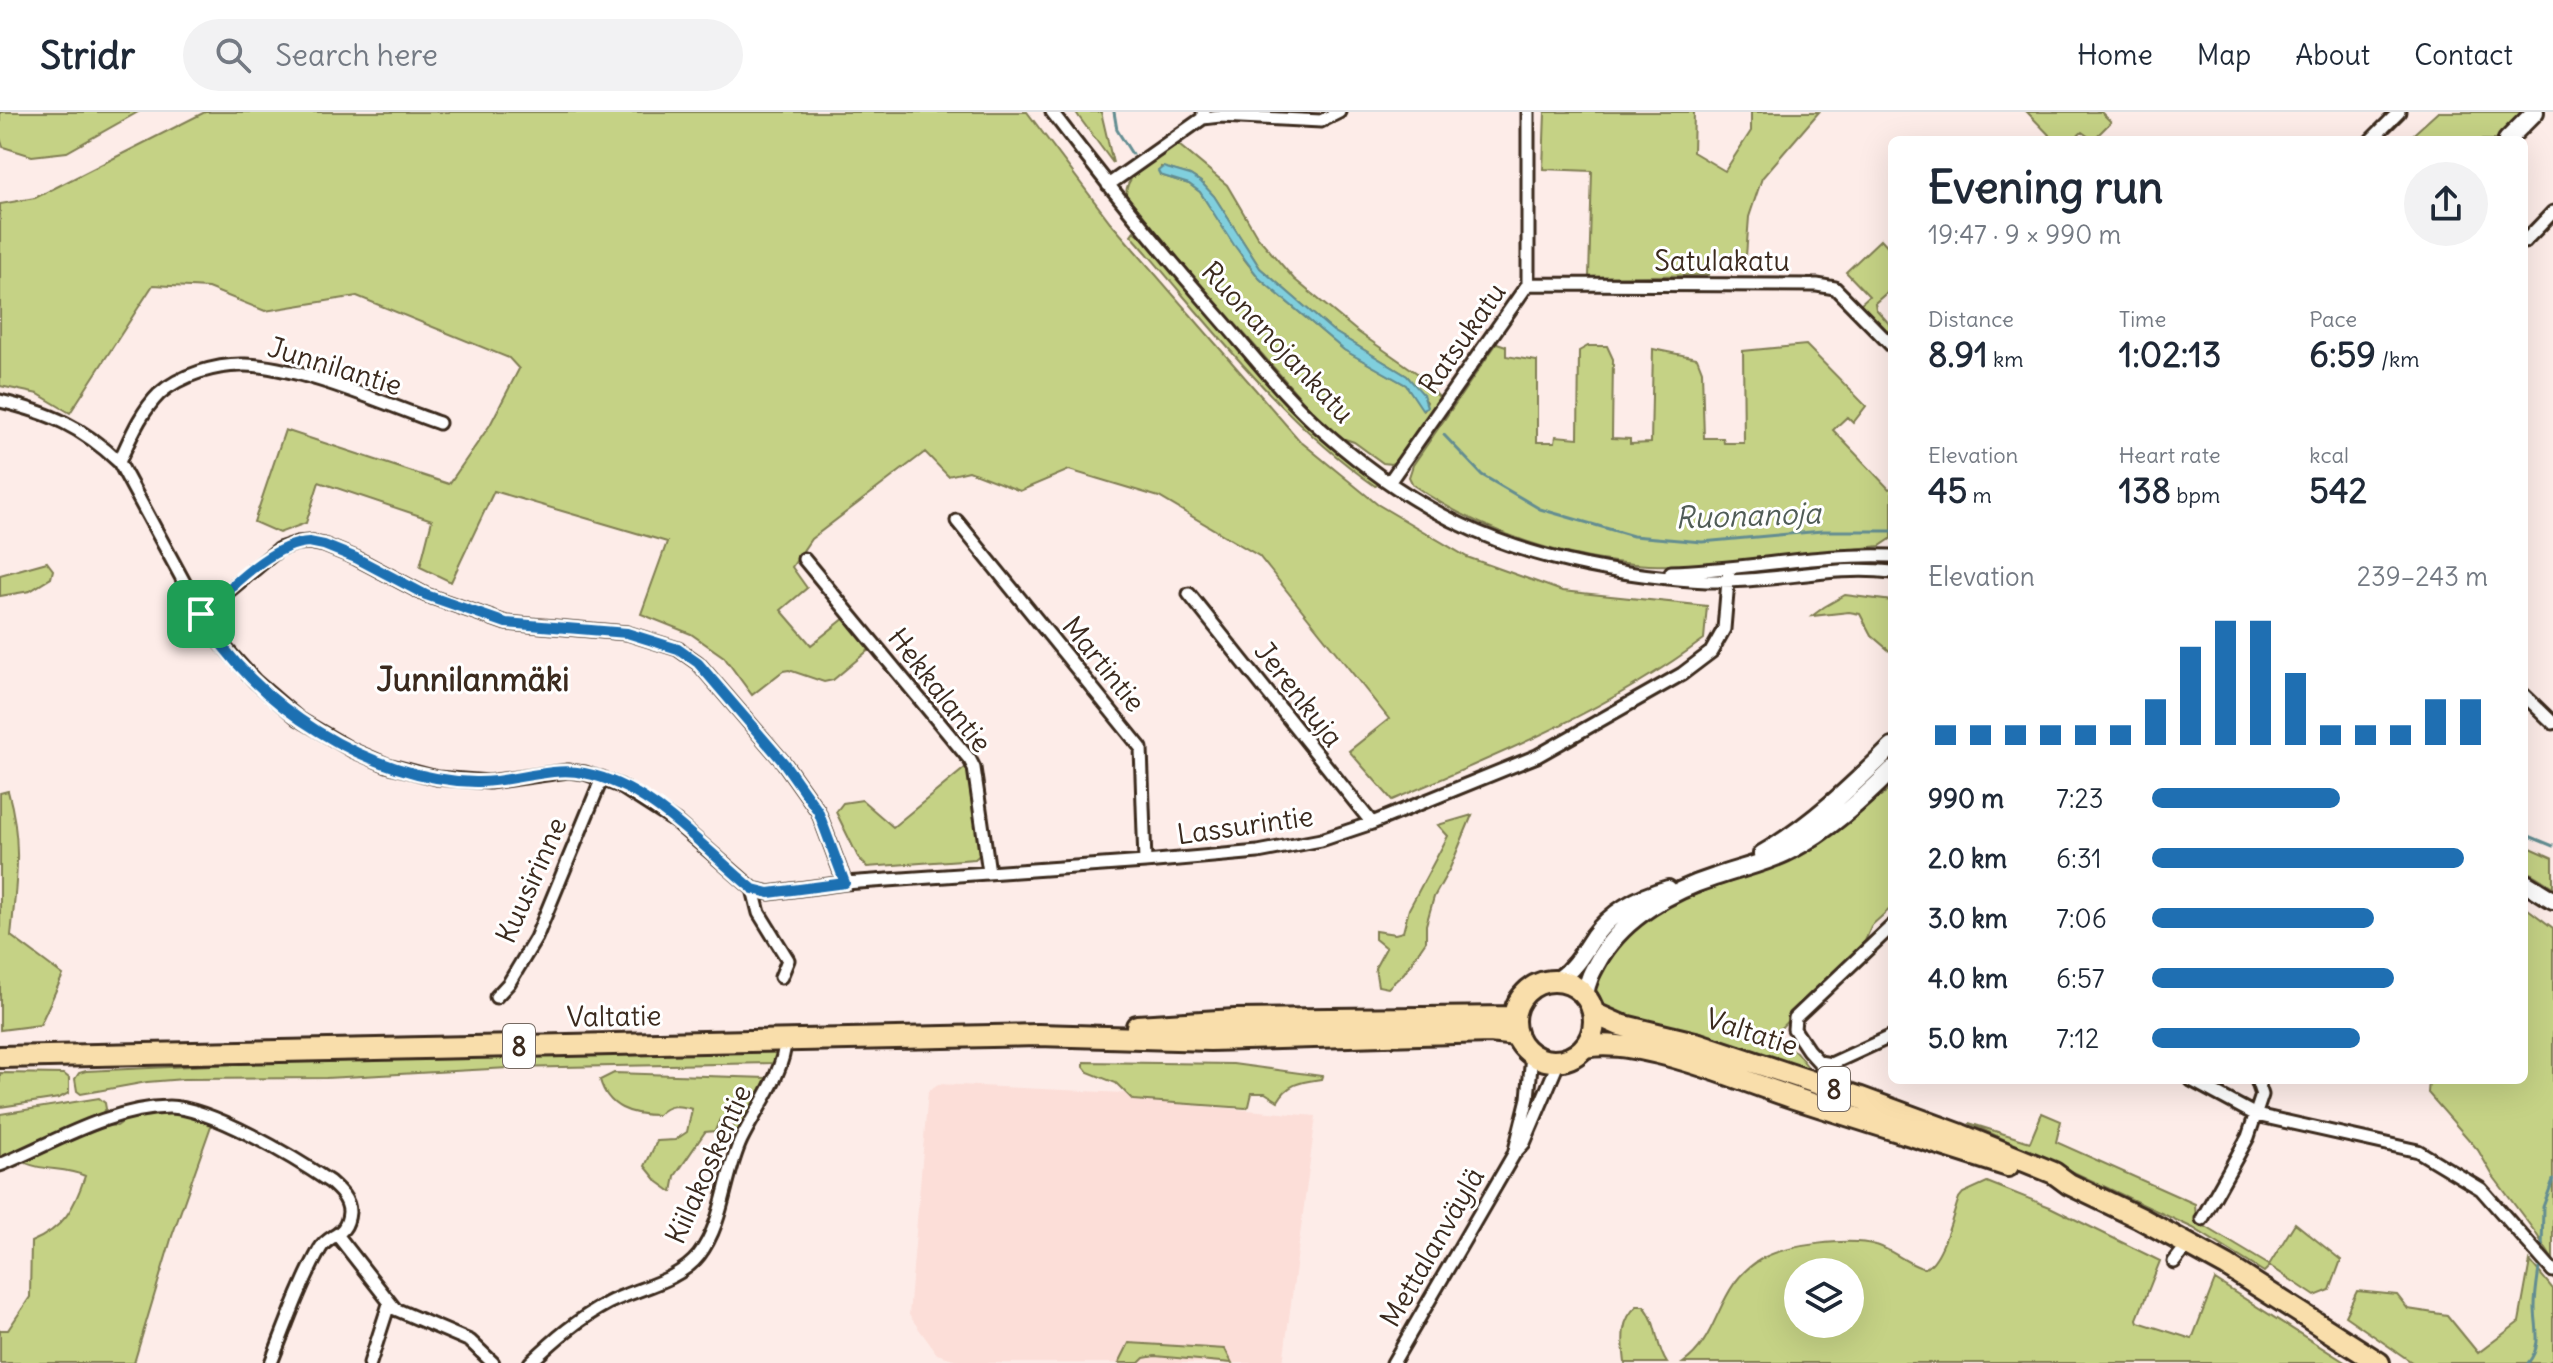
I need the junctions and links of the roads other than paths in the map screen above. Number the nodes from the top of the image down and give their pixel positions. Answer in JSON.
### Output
{"nodes":[{"id":1,"x":1052,"y":112,"type":"edge"},
{"id":2,"x":1339,"y":112,"type":"edge"},
{"id":3,"x":1528,"y":112,"type":"edge"},
{"id":4,"x":2399,"y":112,"type":"edge"},
{"id":5,"x":2535,"y":112,"type":"edge"},
{"id":6,"x":1203,"y":115,"type":"edge"},
{"id":7,"x":2375,"y":136,"type":"edge"},
{"id":8,"x":2511,"y":136,"type":"edge"},
{"id":9,"x":1108,"y":185,"type":"junction"},
{"id":10,"x":2553,"y":212,"type":"edge"},
{"id":11,"x":2528,"y":238,"type":"edge"},
{"id":12,"x":1528,"y":284,"type":"junction"},
{"id":13,"x":1888,"y":342,"type":"edge"},
{"id":14,"x":0,"y":401,"type":"edge"},
{"id":15,"x":439,"y":423,"type":"dead end"},
{"id":16,"x":119,"y":462,"type":"junction"},
{"id":17,"x":1390,"y":481,"type":"junction"},
{"id":18,"x":957,"y":521,"type":"dead end"},
{"id":19,"x":1888,"y":555,"type":"edge"},
{"id":20,"x":804,"y":559,"type":"dead end"},
{"id":21,"x":1888,"y":571,"type":"edge"},
{"id":22,"x":1729,"y":575,"type":"junction"},
{"id":23,"x":1189,"y":594,"type":"dead end"},
{"id":24,"x":201,"y":614,"type":"junction"},
{"id":25,"x":2528,"y":699,"type":"edge"},
{"id":26,"x":2553,"y":723,"type":"edge"},
{"id":27,"x":1888,"y":751,"type":"edge"},
{"id":28,"x":1888,"y":774,"type":"edge"},
{"id":29,"x":602,"y":778,"type":"junction"},
{"id":30,"x":1372,"y":823,"type":"junction"},
{"id":31,"x":1145,"y":862,"type":"junction"},
{"id":32,"x":989,"y":872,"type":"junction"},
{"id":33,"x":1705,"y":880,"type":"junction"},
{"id":34,"x":845,"y":883,"type":"junction"},
{"id":35,"x":2528,"y":884,"type":"edge"},
{"id":36,"x":753,"y":889,"type":"junction"},
{"id":37,"x":2553,"y":900,"type":"edge"},
{"id":38,"x":1888,"y":930,"type":"edge"},
{"id":39,"x":781,"y":977,"type":"dead end"},
{"id":40,"x":1558,"y":980,"type":"junction"},
{"id":41,"x":496,"y":997,"type":"dead end"},
{"id":42,"x":1589,"y":1004,"type":"junction"},
{"id":43,"x":1515,"y":1026,"type":"junction"},
{"id":44,"x":1888,"y":1038,"type":"edge"},
{"id":45,"x":785,"y":1040,"type":"junction"},
{"id":46,"x":1585,"y":1047,"type":"junction"},
{"id":47,"x":1532,"y":1055,"type":"junction"},
{"id":48,"x":0,"y":1057,"type":"edge"},
{"id":49,"x":1559,"y":1061,"type":"junction"},
{"id":50,"x":2198,"y":1084,"type":"edge"},
{"id":51,"x":2258,"y":1084,"type":"edge"},
{"id":52,"x":2256,"y":1115,"type":"junction"},
{"id":53,"x":1514,"y":1154,"type":"junction"},
{"id":54,"x":0,"y":1165,"type":"edge"},
{"id":55,"x":2069,"y":1184,"type":"junction"},
{"id":56,"x":2202,"y":1219,"type":"dead end"},
{"id":57,"x":338,"y":1236,"type":"junction"},
{"id":58,"x":2188,"y":1244,"type":"junction"},
{"id":59,"x":2174,"y":1262,"type":"dead end"},
{"id":60,"x":2549,"y":1266,"type":"edge"},
{"id":61,"x":389,"y":1304,"type":"junction"},
{"id":62,"x":271,"y":1363,"type":"edge"},
{"id":63,"x":370,"y":1363,"type":"edge"},
{"id":64,"x":493,"y":1363,"type":"edge"},
{"id":65,"x":530,"y":1363,"type":"edge"},
{"id":66,"x":1393,"y":1363,"type":"edge"},
{"id":67,"x":2379,"y":1363,"type":"edge"}],
"edges":[{"from":1,"to":9,"type":"street","name":"Ruonanojankatu"},
{"from":2,"to":6,"type":"street"},
{"from":3,"to":12,"type":"street","name":"Ratsukatu"},
{"from":4,"to":7,"type":"street"},
{"from":5,"to":8,"type":"main road"},
{"from":6,"to":9,"type":"street"},
{"from":9,"to":17,"type":"street","name":"Ruonanojankatu"},
{"from":10,"to":11,"type":"street"},
{"from":12,"to":13,"type":"street","name":"Satulakatu"},
{"from":12,"to":17,"type":"street","name":"Ratsukatu"},
{"from":14,"to":16,"type":"street"},
{"from":15,"to":16,"type":"street","name":"Junnilantie"},
{"from":16,"to":24,"type":"street"},
{"from":17,"to":22,"type":"street","name":"Ruonanojankatu"},
{"from":18,"to":31,"type":"street","name":"Martintie"},
{"from":19,"to":22,"type":"street"},
{"from":20,"to":32,"type":"street","name":"Hekkalantie"},
{"from":21,"to":22,"type":"street"},
{"from":22,"to":30,"type":"street","name":"Lassurintie"},
{"from":23,"to":30,"type":"street","name":"Jerenkuja"},
{"from":24,"to":29,"type":"street"},
{"from":24,"to":34,"type":"street"},
{"from":25,"to":26,"type":"street"},
{"from":27,"to":33,"type":"main road"},
{"from":28,"to":33,"type":"main road"},
{"from":29,"to":36,"type":"street"},
{"from":29,"to":41,"type":"street","name":"Kuusirinne"},
{"from":30,"to":31,"type":"street","name":"Lassurintie"},
{"from":31,"to":32,"type":"street","name":"Lassurintie"},
{"from":32,"to":34,"type":"street","name":"Lassurintie"},
{"from":33,"to":40,"type":"main road"},
{"from":33,"to":42,"type":"main road"},
{"from":34,"to":36,"type":"street","name":"Lassurintie"},
{"from":35,"to":37,"type":"main road"},
{"from":36,"to":39,"type":"street"},
{"from":38,"to":44,"type":"street"},
{"from":40,"to":42,"type":"highway","number":"8"},
{"from":40,"to":43,"type":"highway"},
{"from":42,"to":46,"type":"highway"},
{"from":42,"to":55,"type":"highway","name":"Valtatie","number":"8"},
{"from":43,"to":45,"type":"highway","name":"Valtatie","number":"8"},
{"from":43,"to":47,"type":"highway"},
{"from":45,"to":48,"type":"highway","name":"Valtatie","number":"8"},
{"from":45,"to":65,"type":"street","name":"Kiilakoskentie"},
{"from":46,"to":49,"type":"highway","number":"8"},
{"from":46,"to":55,"type":"highway","name":"Valtatie","number":"8"},
{"from":47,"to":49,"type":"highway"},
{"from":47,"to":53,"type":"street","name":"Mettalanväylä"},
{"from":49,"to":53,"type":"street","name":"Mettalanväylä"},
{"from":50,"to":52,"type":"street"},
{"from":51,"to":52,"type":"street"},
{"from":52,"to":56,"type":"street"},
{"from":52,"to":60,"type":"street"},
{"from":53,"to":66,"type":"street","name":"Mettalanväylä"},
{"from":54,"to":57,"type":"street"},
{"from":55,"to":58,"type":"highway","name":"Valtatie","number":"8"},
{"from":57,"to":61,"type":"street"},
{"from":57,"to":62,"type":"street"},
{"from":58,"to":59,"type":"street"},
{"from":58,"to":67,"type":"highway","name":"Valtatie","number":"8"},
{"from":61,"to":63,"type":"street"},
{"from":61,"to":64,"type":"street"}]}
